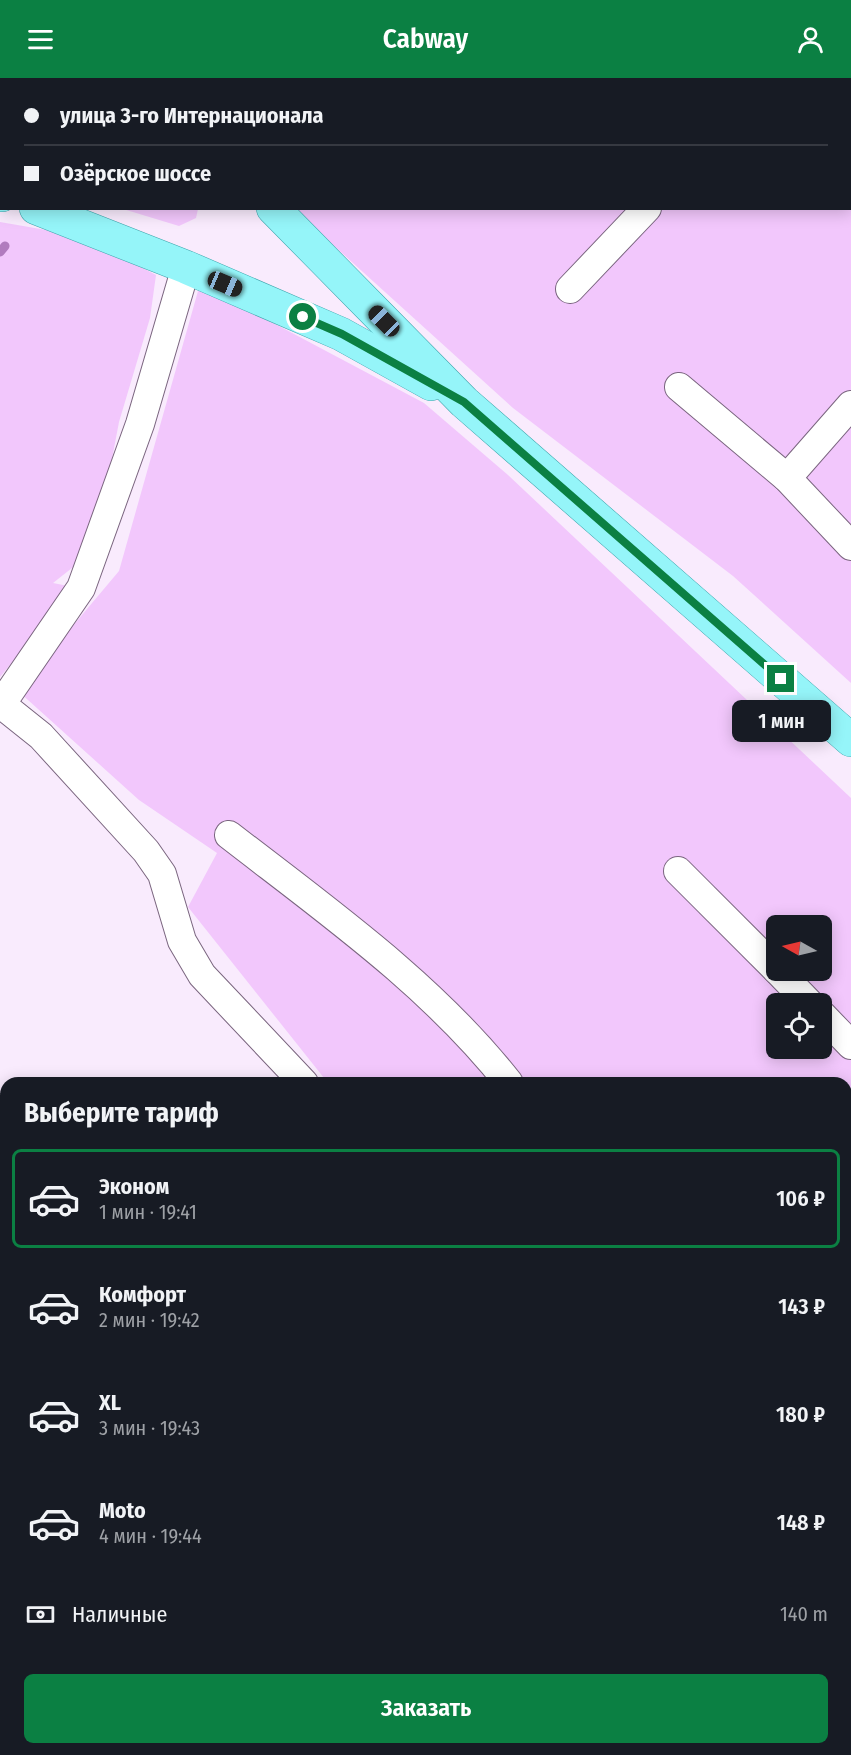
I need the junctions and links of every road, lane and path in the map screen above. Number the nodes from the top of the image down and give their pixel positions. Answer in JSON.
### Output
{"nodes":[{"id":1,"x":41,"y":210,"type":"edge"},
{"id":2,"x":275,"y":210,"type":"edge"},
{"id":3,"x":645,"y":210,"type":"edge"},
{"id":4,"x":186,"y":267,"type":"junction"},
{"id":5,"x":570,"y":289,"type":"dead end"},
{"id":6,"x":679,"y":387,"type":"dead end"},
{"id":7,"x":464,"y":402,"type":"junction"},
{"id":8,"x":851,"y":405,"type":"edge"},
{"id":9,"x":787,"y":478,"type":"junction"},
{"id":10,"x":851,"y":546,"type":"edge"},
{"id":11,"x":1,"y":705,"type":"edge"},
{"id":12,"x":851,"y":740,"type":"edge"},
{"id":13,"x":229,"y":835,"type":"dead end"},
{"id":14,"x":678,"y":871,"type":"dead end"},
{"id":15,"x":766,"y":959,"type":"edge"},
{"id":16,"x":788,"y":981,"type":"edge"},
{"id":17,"x":799,"y":993,"type":"edge"},
{"id":18,"x":832,"y":1025,"type":"edge"},
{"id":19,"x":851,"y":1045,"type":"edge"},
{"id":20,"x":298,"y":1077,"type":"edge"},
{"id":21,"x":504,"y":1077,"type":"edge"}],
"edges":[{"from":1,"to":4,"type":"main road"},
{"from":2,"to":7,"type":"main road"},
{"from":3,"to":5,"type":"street"},
{"from":4,"to":7,"type":"main road"},
{"from":4,"to":11,"type":"street"},
{"from":6,"to":9,"type":"street"},
{"from":7,"to":12,"type":"main road"},
{"from":8,"to":9,"type":"street"},
{"from":9,"to":10,"type":"street"},
{"from":11,"to":20,"type":"street"},
{"from":13,"to":21,"type":"street"},
{"from":14,"to":15,"type":"street"},
{"from":16,"to":17,"type":"street"},
{"from":18,"to":19,"type":"street"}]}
